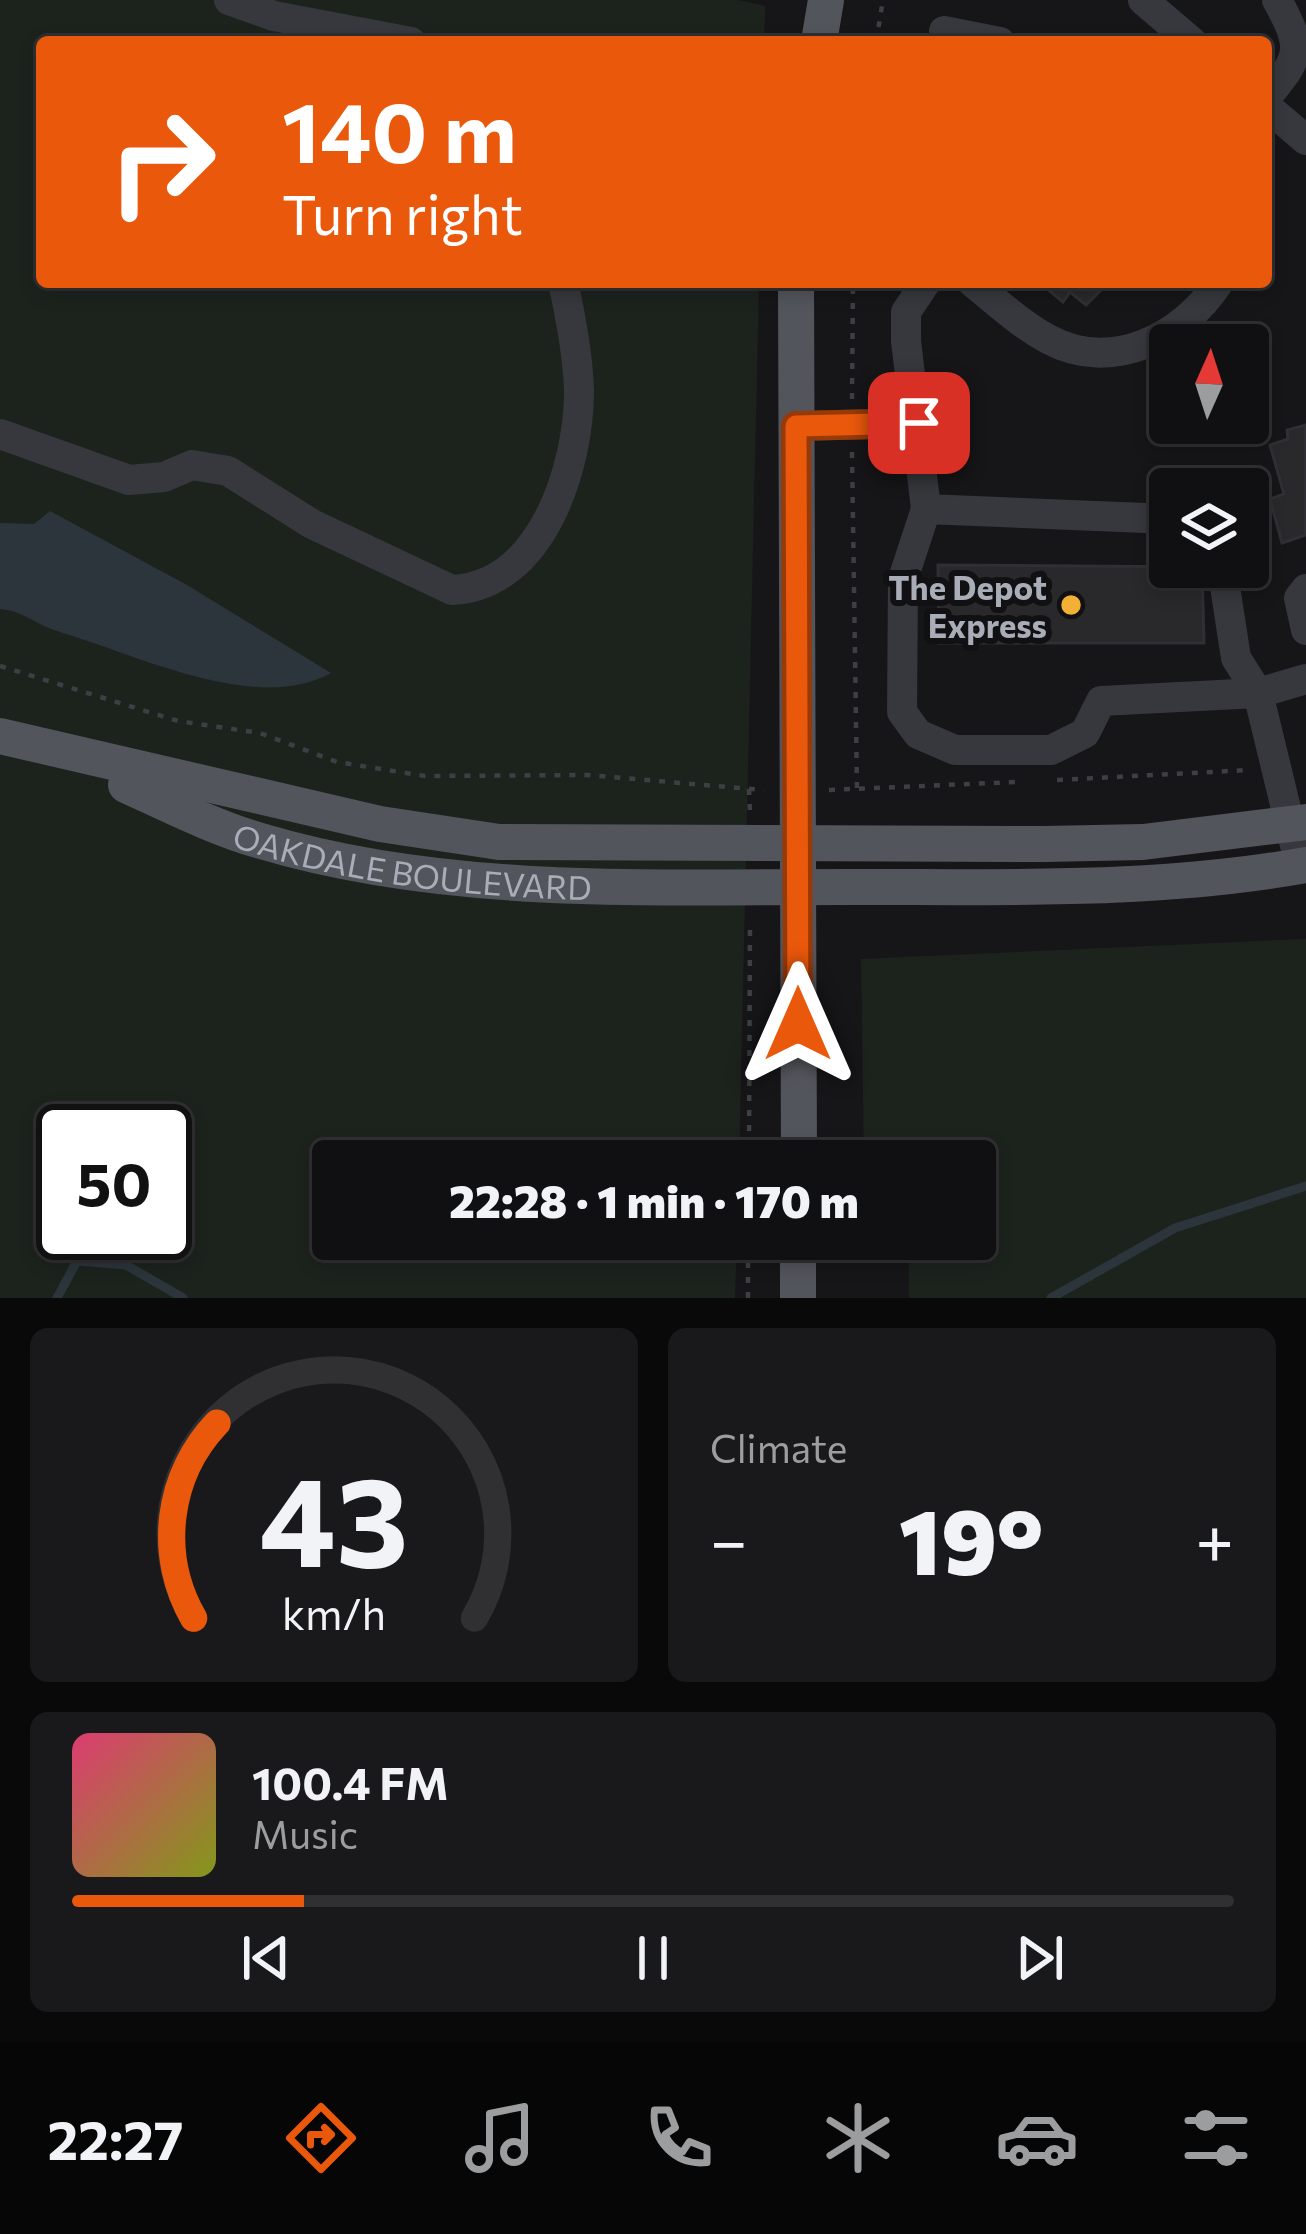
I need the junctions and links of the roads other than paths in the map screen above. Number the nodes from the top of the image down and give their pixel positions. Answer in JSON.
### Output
{"nodes":[{"id":1,"x":229,"y":0,"type":"edge"},
{"id":2,"x":826,"y":0,"type":"edge"},
{"id":3,"x":1277,"y":0,"type":"edge"},
{"id":4,"x":1152,"y":20,"type":"edge"},
{"id":5,"x":944,"y":31,"type":"dead end"},
{"id":6,"x":379,"y":36,"type":"edge"},
{"id":7,"x":820,"y":36,"type":"edge"},
{"id":8,"x":969,"y":36,"type":"edge"},
{"id":9,"x":1181,"y":36,"type":"edge"},
{"id":10,"x":1272,"y":94,"type":"edge"},
{"id":11,"x":1272,"y":108,"type":"edge"},
{"id":12,"x":1306,"y":140,"type":"edge"},
{"id":13,"x":563,"y":288,"type":"edge"},
{"id":14,"x":796,"y":288,"type":"edge"},
{"id":15,"x":922,"y":288,"type":"edge"},
{"id":16,"x":980,"y":288,"type":"edge"},
{"id":17,"x":1214,"y":288,"type":"edge"},
{"id":18,"x":919,"y":423,"type":"junction"},
{"id":19,"x":796,"y":426,"type":"junction"},
{"id":20,"x":0,"y":434,"type":"edge"},
{"id":21,"x":926,"y":509,"type":"junction"},
{"id":22,"x":1149,"y":518,"type":"edge"},
{"id":23,"x":1225,"y":588,"type":"edge"},
{"id":24,"x":1306,"y":589,"type":"edge"},
{"id":25,"x":1306,"y":630,"type":"edge"},
{"id":26,"x":1306,"y":679,"type":"edge"},
{"id":27,"x":1258,"y":693,"type":"junction"},
{"id":28,"x":0,"y":736,"type":"edge"},
{"id":29,"x":46,"y":750,"type":"junction"},
{"id":30,"x":1298,"y":824,"type":"edge"},
{"id":31,"x":796,"y":845,"type":"junction"},
{"id":32,"x":1303,"y":866,"type":"edge"},
{"id":33,"x":796,"y":886,"type":"junction"},
{"id":34,"x":799,"y":1140,"type":"edge"},
{"id":35,"x":798,"y":1260,"type":"edge"},
{"id":36,"x":798,"y":1298,"type":"edge"}],
"edges":[{"from":1,"to":6,"type":"street"},
{"from":2,"to":7,"type":"main road"},
{"from":3,"to":10,"type":"street"},
{"from":4,"to":9,"type":"street"},
{"from":5,"to":8,"type":"street"},
{"from":11,"to":12,"type":"street"},
{"from":13,"to":20,"type":"street"},
{"from":14,"to":19,"type":"main road"},
{"from":15,"to":18,"type":"street"},
{"from":16,"to":17,"type":"street"},
{"from":18,"to":19,"type":"street"},
{"from":18,"to":21,"type":"street"},
{"from":19,"to":31,"type":"main road"},
{"from":21,"to":22,"type":"street"},
{"from":21,"to":27,"type":"street"},
{"from":23,"to":27,"type":"street"},
{"from":24,"to":25,"type":"street"},
{"from":26,"to":27,"type":"street"},
{"from":27,"to":30,"type":"street"},
{"from":28,"to":29,"type":"main road","name":"OAKDALE BOULEVARD"},
{"from":29,"to":31,"type":"main road","name":"OAKDALE BOULEVARD"},
{"from":29,"to":33,"type":"main road","name":"OAKDALE BOULEVARD"},
{"from":30,"to":31,"type":"main road","name":"OAKDALE BOULEVARD"},
{"from":30,"to":32,"type":"street"},
{"from":31,"to":33,"type":"main road"},
{"from":32,"to":33,"type":"main road","name":"OAKDALE BOULEVARD"},
{"from":33,"to":34,"type":"main road"},
{"from":35,"to":36,"type":"main road"}]}
